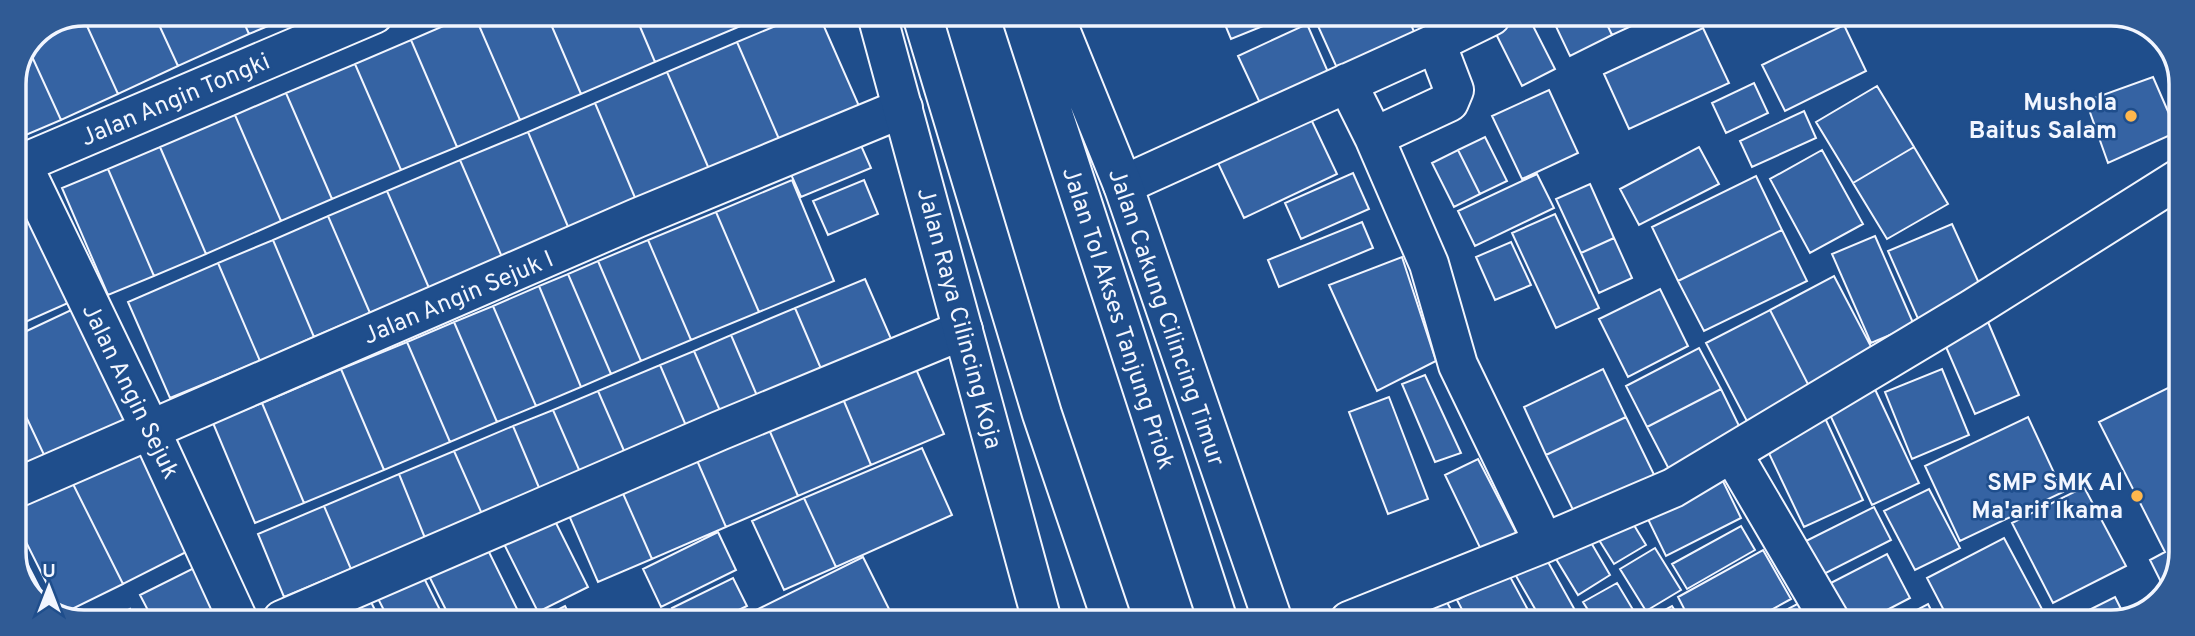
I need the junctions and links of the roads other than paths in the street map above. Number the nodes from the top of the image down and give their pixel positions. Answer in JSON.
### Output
{"nodes":[{"id":1,"x":346,"y":26,"type":"edge"},
{"id":2,"x":880,"y":26,"type":"edge"},
{"id":3,"x":925,"y":26,"type":"edge"},
{"id":4,"x":1025,"y":26,"type":"edge"},
{"id":5,"x":1058,"y":26,"type":"edge"},
{"id":6,"x":1471,"y":26,"type":"edge"},
{"id":7,"x":1436,"y":43,"type":"junction"},
{"id":8,"x":1347,"y":83,"type":"junction"},
{"id":9,"x":903,"y":108,"type":"junction"},
{"id":10,"x":1374,"y":137,"type":"junction"},
{"id":11,"x":26,"y":163,"type":"edge"},
{"id":12,"x":26,"y":182,"type":"edge"},
{"id":13,"x":1123,"y":185,"type":"junction"},
{"id":14,"x":2169,"y":185,"type":"edge"},
{"id":15,"x":963,"y":330,"type":"junction"},
{"id":16,"x":150,"y":429,"type":"junction"},
{"id":17,"x":1732,"y":453,"type":"junction"},
{"id":18,"x":26,"y":484,"type":"edge"},
{"id":19,"x":1544,"y":543,"type":"junction"},
{"id":20,"x":233,"y":610,"type":"edge"},
{"id":21,"x":305,"y":610,"type":"edge"},
{"id":22,"x":1039,"y":610,"type":"edge"},
{"id":23,"x":1108,"y":610,"type":"edge"},
{"id":24,"x":1214,"y":610,"type":"edge"},
{"id":25,"x":1269,"y":610,"type":"edge"},
{"id":26,"x":1376,"y":610,"type":"edge"},
{"id":27,"x":1824,"y":610,"type":"edge"}],
"edges":[{"from":1,"to":11,"type":"main road","name":"Jalan Angin Tongki"},
{"from":2,"to":9,"type":"main road","name":"Jalan Raya Cilincing Koja"},
{"from":3,"to":23,"type":"main road"},
{"from":4,"to":24,"type":"main road","name":"Jalan Tol Akses Tanjung Priok"},
{"from":5,"to":13,"type":"main road","name":"Jalan Cakung Cilincing Timur"},
{"from":6,"to":7,"type":"main road"},
{"from":7,"to":8,"type":"main road"},
{"from":7,"to":10,"type":"main road"},
{"from":8,"to":10,"type":"main road"},
{"from":8,"to":13,"type":"main road"},
{"from":9,"to":15,"type":"main road","name":"Jalan Raya Cilincing Koja"},
{"from":9,"to":16,"type":"main road","name":"Jalan Angin Sejuk I"},
{"from":10,"to":19,"type":"main road"},
{"from":12,"to":16,"type":"main road","name":"Jalan Angin Sejuk"},
{"from":13,"to":25,"type":"main road","name":"Jalan Cakung Cilincing Timur"},
{"from":14,"to":17,"type":"main road"},
{"from":15,"to":21,"type":"main road"},
{"from":15,"to":22,"type":"main road","name":"Jalan Raya Cilincing Koja"},
{"from":16,"to":18,"type":"main road","name":"Jalan Angin Sejuk I"},
{"from":16,"to":20,"type":"main road","name":"Jalan Angin Sejuk"},
{"from":17,"to":19,"type":"main road"},
{"from":17,"to":27,"type":"main road"},
{"from":19,"to":26,"type":"main road"}]}
